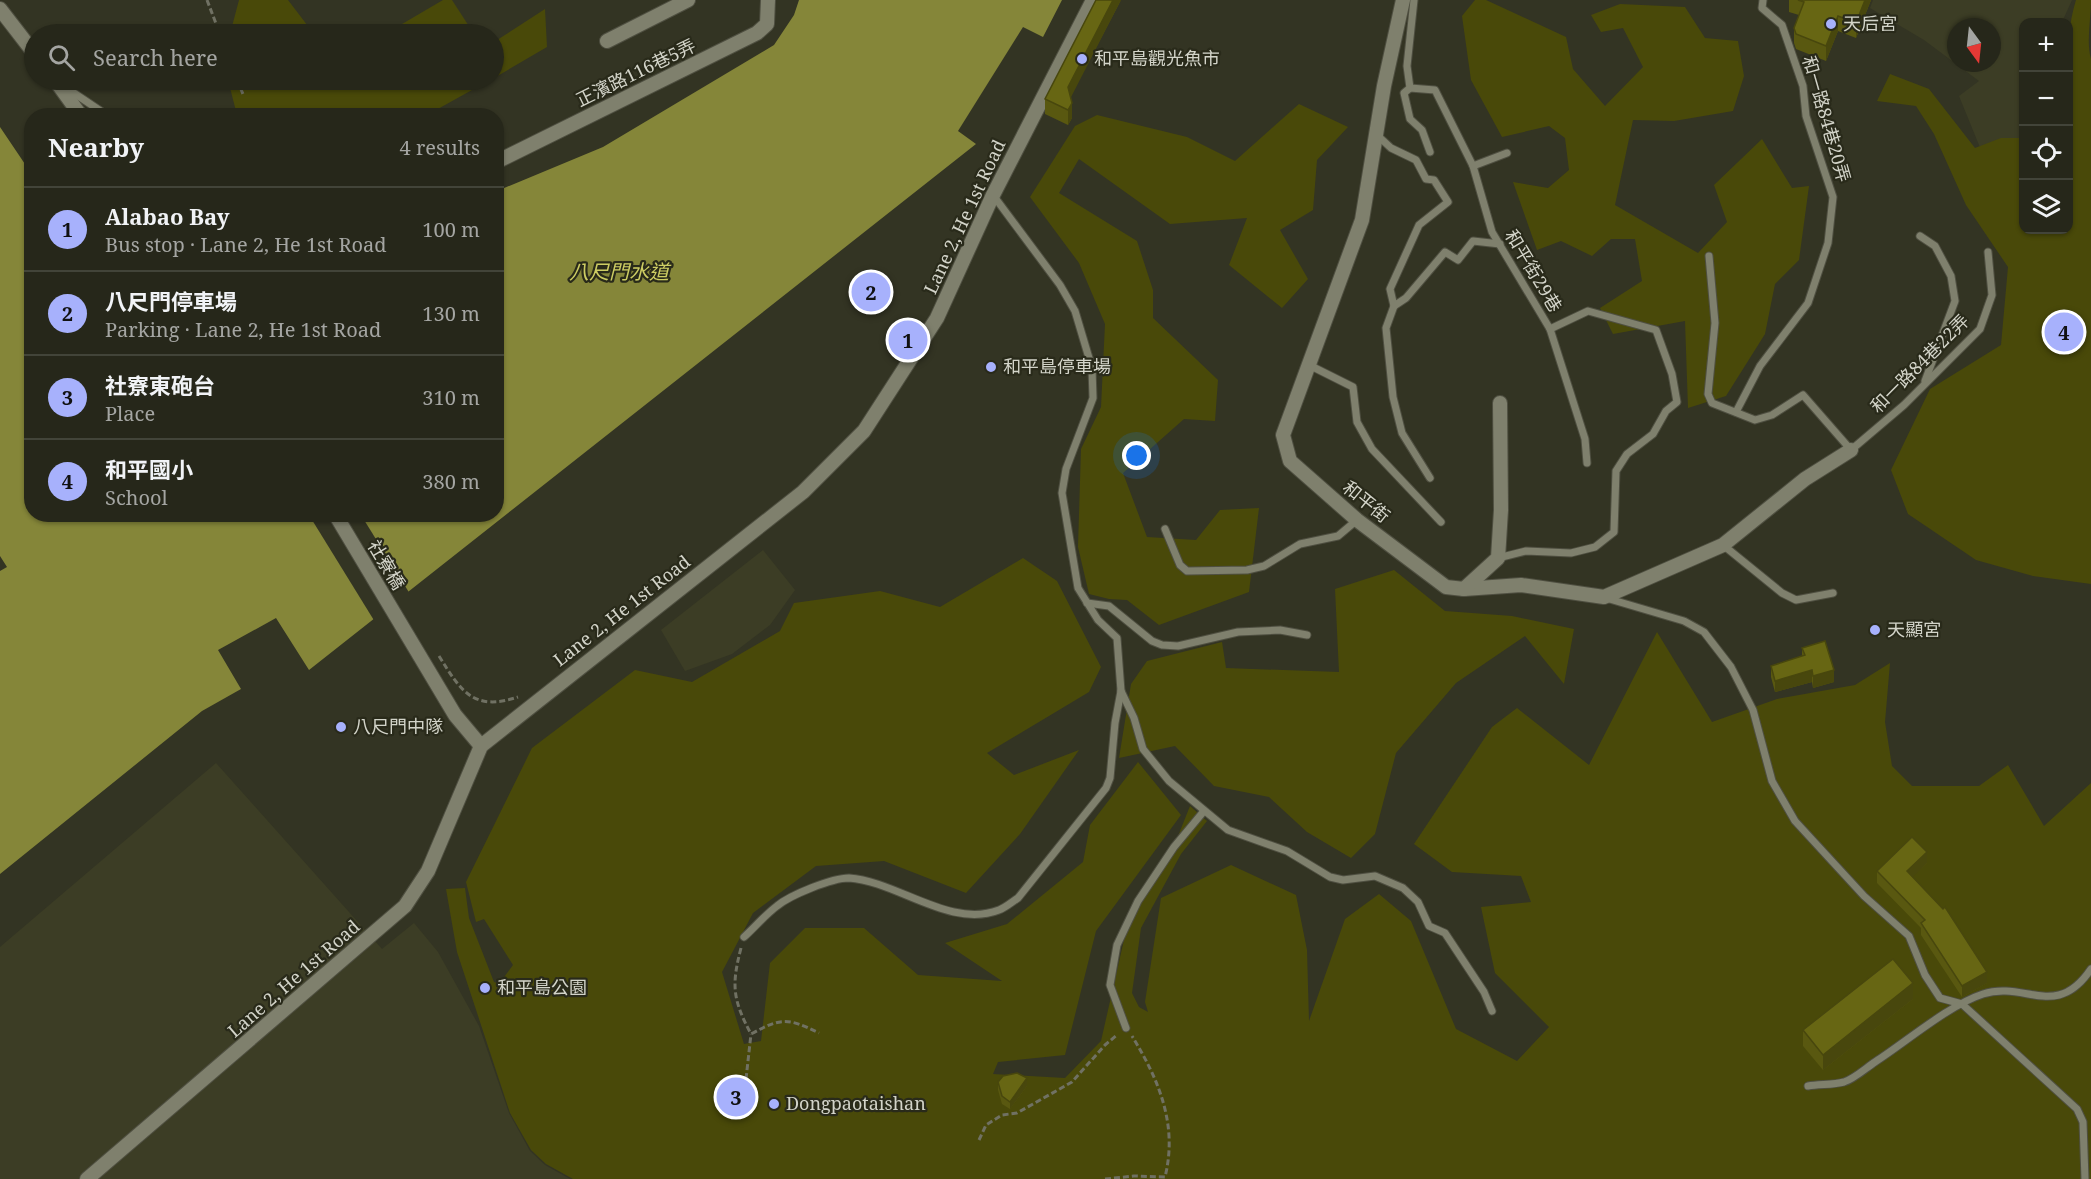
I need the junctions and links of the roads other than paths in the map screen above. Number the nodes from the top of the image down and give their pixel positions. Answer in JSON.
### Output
{"nodes":[{"id":1,"x":688,"y":0,"type":"edge"},
{"id":2,"x":768,"y":0,"type":"edge"},
{"id":3,"x":1093,"y":0,"type":"edge"},
{"id":4,"x":1403,"y":0,"type":"edge"},
{"id":5,"x":1414,"y":0,"type":"edge"},
{"id":6,"x":1763,"y":0,"type":"edge"},
{"id":7,"x":0,"y":9,"type":"edge"},
{"id":8,"x":24,"y":40,"type":"edge"},
{"id":9,"x":607,"y":41,"type":"dead end"},
{"id":10,"x":1410,"y":88,"type":"junction"},
{"id":11,"x":62,"y":90,"type":"edge"},
{"id":12,"x":69,"y":90,"type":"edge"},
{"id":13,"x":75,"y":108,"type":"edge"},
{"id":14,"x":96,"y":108,"type":"edge"},
{"id":15,"x":1375,"y":134,"type":"junction"},
{"id":16,"x":1430,"y":152,"type":"dead end"},
{"id":17,"x":1507,"y":153,"type":"dead end"},
{"id":18,"x":504,"y":158,"type":"edge"},
{"id":19,"x":1473,"y":166,"type":"junction"},
{"id":20,"x":993,"y":195,"type":"junction"},
{"id":21,"x":1920,"y":236,"type":"dead end"},
{"id":22,"x":1500,"y":244,"type":"junction"},
{"id":23,"x":1988,"y":252,"type":"dead end"},
{"id":24,"x":1709,"y":256,"type":"dead end"},
{"id":25,"x":1394,"y":306,"type":"junction"},
{"id":26,"x":1550,"y":329,"type":"junction"},
{"id":27,"x":1309,"y":365,"type":"junction"},
{"id":28,"x":1924,"y":384,"type":"junction"},
{"id":29,"x":1500,"y":403,"type":"dead end"},
{"id":30,"x":1736,"y":412,"type":"junction"},
{"id":31,"x":1851,"y":450,"type":"junction"},
{"id":32,"x":1587,"y":463,"type":"dead end"},
{"id":33,"x":1430,"y":478,"type":"dead end"},
{"id":34,"x":1357,"y":520,"type":"junction"},
{"id":35,"x":339,"y":522,"type":"edge"},
{"id":36,"x":1441,"y":522,"type":"dead end"},
{"id":37,"x":1165,"y":529,"type":"dead end"},
{"id":38,"x":1723,"y":545,"type":"junction"},
{"id":39,"x":1498,"y":558,"type":"junction"},
{"id":40,"x":1464,"y":590,"type":"junction"},
{"id":41,"x":1833,"y":593,"type":"dead end"},
{"id":42,"x":1604,"y":597,"type":"junction"},
{"id":43,"x":1087,"y":603,"type":"junction"},
{"id":44,"x":1307,"y":635,"type":"dead end"},
{"id":45,"x":1120,"y":692,"type":"junction"},
{"id":46,"x":481,"y":746,"type":"junction"},
{"id":47,"x":1204,"y":811,"type":"junction"},
{"id":48,"x":744,"y":937,"type":"road end"},
{"id":49,"x":2091,"y":969,"type":"edge"},
{"id":50,"x":1962,"y":1004,"type":"junction"},
{"id":51,"x":1492,"y":1011,"type":"dead end"},
{"id":52,"x":1126,"y":1028,"type":"road end"},
{"id":53,"x":1808,"y":1086,"type":"dead end"},
{"id":54,"x":87,"y":1179,"type":"edge"},
{"id":55,"x":2085,"y":1179,"type":"edge"}],
"edges":[{"from":1,"to":9,"type":"street"},
{"from":2,"to":18,"type":"street","name":"正濱路116巷5弄"},
{"from":3,"to":20,"type":"street","name":"Lane 2, He 1st Road"},
{"from":4,"to":15,"type":"street","name":"和平街"},
{"from":5,"to":10,"type":"lane"},
{"from":6,"to":30,"type":"lane","name":"和一路84巷20弄"},
{"from":7,"to":8,"type":"street"},
{"from":10,"to":16,"type":"lane"},
{"from":10,"to":19,"type":"lane","name":"和平街29巷"},
{"from":11,"to":13,"type":"street"},
{"from":12,"to":14,"type":"lane"},
{"from":15,"to":25,"type":"lane"},
{"from":15,"to":27,"type":"street","name":"和平街"},
{"from":17,"to":19,"type":"lane"},
{"from":19,"to":22,"type":"lane","name":"和平街29巷"},
{"from":20,"to":43,"type":"lane"},
{"from":20,"to":46,"type":"street","name":"Lane 2, He 1st Road"},
{"from":21,"to":28,"type":"lane"},
{"from":22,"to":25,"type":"lane"},
{"from":22,"to":26,"type":"lane","name":"和平街29巷"},
{"from":23,"to":28,"type":"lane","name":"和一路84巷22弄"},
{"from":24,"to":30,"type":"lane"},
{"from":25,"to":33,"type":"lane"},
{"from":26,"to":32,"type":"lane","name":"和平街29巷"},
{"from":26,"to":39,"type":"lane"},
{"from":27,"to":34,"type":"street","name":"和平街"},
{"from":27,"to":36,"type":"lane"},
{"from":28,"to":31,"type":"lane","name":"和一路84巷22弄"},
{"from":29,"to":39,"type":"street"},
{"from":30,"to":31,"type":"lane"},
{"from":31,"to":38,"type":"street"},
{"from":34,"to":37,"type":"lane"},
{"from":34,"to":40,"type":"street","name":"和平街"},
{"from":35,"to":46,"type":"street","name":"社寮橋"},
{"from":38,"to":41,"type":"lane"},
{"from":38,"to":42,"type":"street"},
{"from":39,"to":40,"type":"street"},
{"from":40,"to":42,"type":"street","name":"和平街"},
{"from":42,"to":50,"type":"lane"},
{"from":43,"to":44,"type":"lane"},
{"from":43,"to":45,"type":"lane"},
{"from":45,"to":47,"type":"lane"},
{"from":45,"to":48,"type":"lane"},
{"from":46,"to":54,"type":"street","name":"Lane 2, He 1st Road"},
{"from":47,"to":51,"type":"lane"},
{"from":47,"to":52,"type":"lane"},
{"from":49,"to":50,"type":"lane"},
{"from":50,"to":53,"type":"lane"},
{"from":50,"to":55,"type":"lane"}]}
